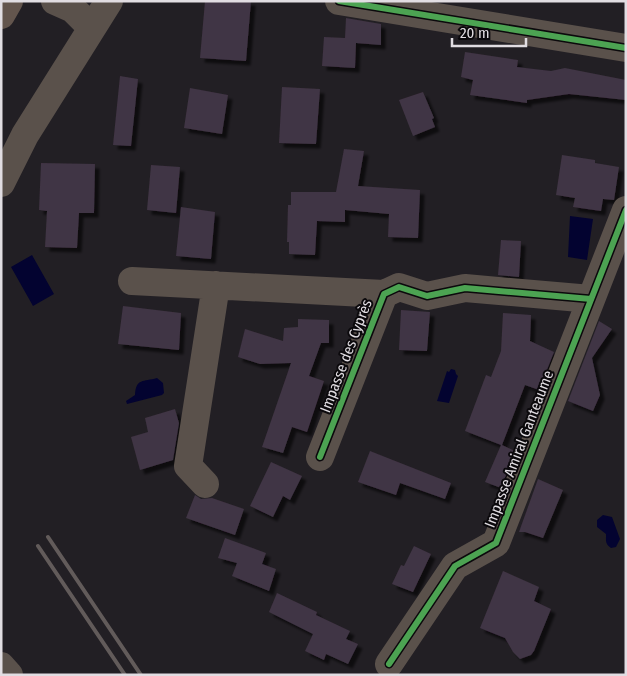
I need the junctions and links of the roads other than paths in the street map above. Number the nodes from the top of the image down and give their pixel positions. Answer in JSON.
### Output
{"nodes":[{"id":1,"x":8,"y":1,"type":"edge"},
{"id":2,"x":55,"y":1,"type":"edge"},
{"id":3,"x":109,"y":1,"type":"edge"},
{"id":4,"x":339,"y":1,"type":"edge"},
{"id":5,"x":2,"y":15,"type":"edge"},
{"id":6,"x":92,"y":28,"type":"junction"},
{"id":7,"x":626,"y":48,"type":"edge"},
{"id":8,"x":1,"y":183,"type":"edge"},
{"id":9,"x":626,"y":210,"type":"edge"},
{"id":10,"x":132,"y":280,"type":"dead end"},
{"id":11,"x":216,"y":285,"type":"junction"},
{"id":12,"x":384,"y":294,"type":"junction"},
{"id":13,"x":591,"y":299,"type":"junction"},
{"id":14,"x":320,"y":458,"type":"dead end"},
{"id":15,"x":205,"y":484,"type":"dead end"},
{"id":16,"x":389,"y":664,"type":"dead end"},
{"id":17,"x":1,"y":666,"type":"edge"},
{"id":18,"x":9,"y":675,"type":"edge"}],
"edges":[{"from":1,"to":5,"type":"highway"},
{"from":2,"to":6,"type":"street"},
{"from":3,"to":6,"type":"street"},
{"from":4,"to":7,"type":"street"},
{"from":6,"to":8,"type":"street"},
{"from":9,"to":13,"type":"street","name":"Impasse Amiral Ganteaume"},
{"from":10,"to":11,"type":"street","name":"Impasse des Cyprès"},
{"from":11,"to":12,"type":"street","name":"Impasse des Cyprès"},
{"from":11,"to":15,"type":"street"},
{"from":12,"to":13,"type":"street","name":"Impasse des Cyprès"},
{"from":12,"to":14,"type":"street","name":"Impasse des Cyprès"},
{"from":13,"to":16,"type":"street","name":"Impasse Amiral Ganteaume"},
{"from":17,"to":18,"type":"street"}]}
